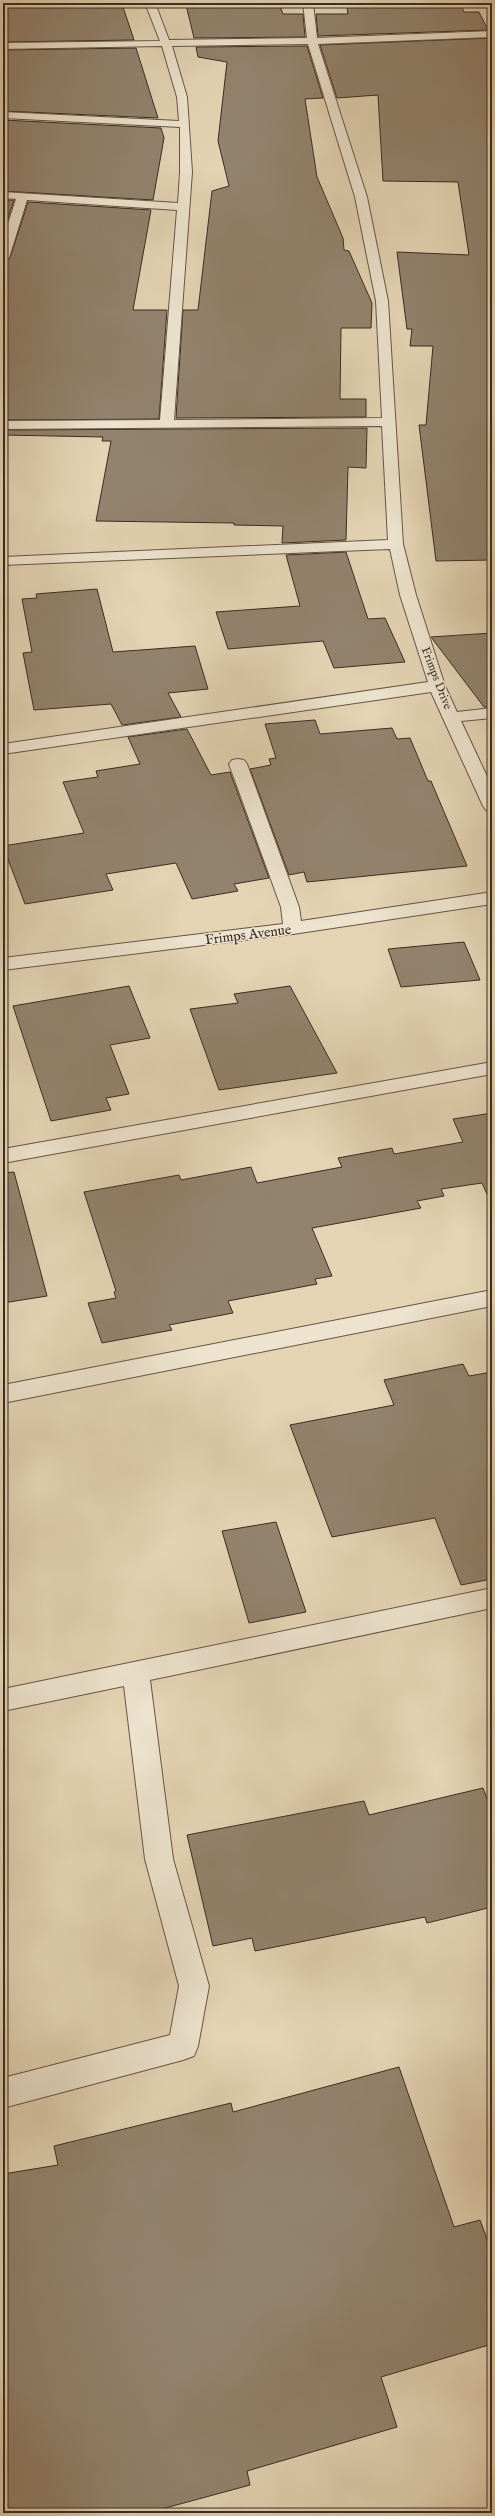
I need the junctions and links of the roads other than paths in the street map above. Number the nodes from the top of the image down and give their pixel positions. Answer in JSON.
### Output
{"nodes":[{"id":1,"x":150,"y":3,"type":"edge"},
{"id":2,"x":308,"y":3,"type":"edge"},
{"id":3,"x":492,"y":34,"type":"edge"},
{"id":4,"x":312,"y":41,"type":"junction"},
{"id":5,"x":166,"y":44,"type":"junction"},
{"id":6,"x":3,"y":46,"type":"edge"},
{"id":7,"x":3,"y":115,"type":"edge"},
{"id":8,"x":185,"y":124,"type":"junction"},
{"id":9,"x":3,"y":195,"type":"edge"},
{"id":10,"x":22,"y":197,"type":"junction"},
{"id":11,"x":183,"y":207,"type":"junction"},
{"id":12,"x":3,"y":258,"type":"edge"},
{"id":13,"x":390,"y":422,"type":"junction"},
{"id":14,"x":167,"y":423,"type":"junction"},
{"id":15,"x":3,"y":425,"type":"edge"},
{"id":16,"x":396,"y":544,"type":"junction"},
{"id":17,"x":3,"y":561,"type":"edge"},
{"id":18,"x":437,"y":686,"type":"junction"},
{"id":19,"x":492,"y":713,"type":"edge"},
{"id":20,"x":452,"y":717,"type":"junction"},
{"id":21,"x":3,"y":749,"type":"edge"},
{"id":22,"x":238,"y":764,"type":"dead end"},
{"id":23,"x":492,"y":806,"type":"edge"},
{"id":24,"x":492,"y":898,"type":"edge"},
{"id":25,"x":294,"y":928,"type":"junction"},
{"id":26,"x":3,"y":964,"type":"edge"},
{"id":27,"x":492,"y":1068,"type":"edge"},
{"id":28,"x":3,"y":1156,"type":"edge"},
{"id":29,"x":492,"y":1298,"type":"edge"},
{"id":30,"x":3,"y":1394,"type":"edge"},
{"id":31,"x":492,"y":1598,"type":"edge"},
{"id":32,"x":136,"y":1672,"type":"junction"},
{"id":33,"x":3,"y":1700,"type":"edge"},
{"id":34,"x":3,"y":2093,"type":"edge"}],
"edges":[{"from":1,"to":5,"type":"street"},
{"from":2,"to":4,"type":"street","name":"Frimps Drive"},
{"from":3,"to":4,"type":"street"},
{"from":4,"to":5,"type":"street"},
{"from":4,"to":13,"type":"street","name":"Frimps Drive"},
{"from":5,"to":6,"type":"street"},
{"from":5,"to":8,"type":"street"},
{"from":7,"to":8,"type":"street"},
{"from":8,"to":11,"type":"street"},
{"from":9,"to":10,"type":"street"},
{"from":10,"to":11,"type":"street"},
{"from":10,"to":12,"type":"street"},
{"from":11,"to":14,"type":"street"},
{"from":13,"to":14,"type":"street"},
{"from":13,"to":16,"type":"street","name":"Frimps Drive"},
{"from":14,"to":15,"type":"street"},
{"from":16,"to":17,"type":"street"},
{"from":16,"to":18,"type":"street","name":"Frimps Drive"},
{"from":18,"to":20,"type":"street","name":"Frimps Drive"},
{"from":18,"to":21,"type":"street"},
{"from":19,"to":20,"type":"street"},
{"from":20,"to":23,"type":"street","name":"Frimps Drive"},
{"from":22,"to":25,"type":"street"},
{"from":24,"to":25,"type":"street","name":"Frimps Avenue"},
{"from":25,"to":26,"type":"street","name":"Frimps Avenue"},
{"from":27,"to":28,"type":"street"},
{"from":29,"to":30,"type":"street"},
{"from":31,"to":32,"type":"street"},
{"from":32,"to":33,"type":"street"},
{"from":32,"to":34,"type":"street"}]}
